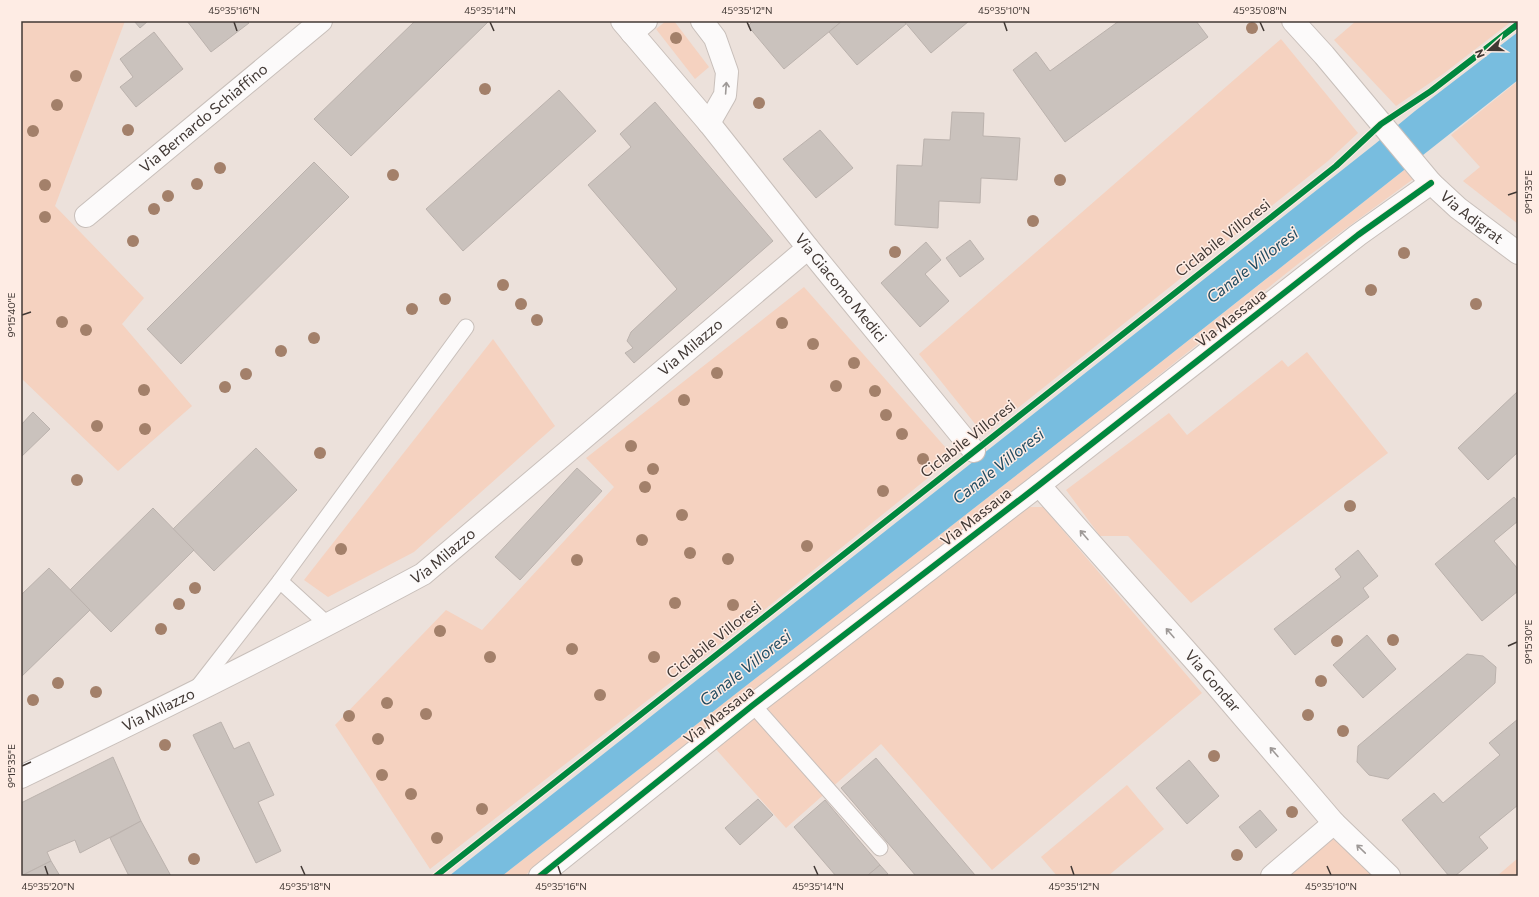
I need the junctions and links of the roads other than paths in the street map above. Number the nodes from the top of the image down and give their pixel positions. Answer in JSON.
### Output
{"nodes":[{"id":1,"x":321,"y":21,"type":"edge"},
{"id":2,"x":702,"y":21,"type":"edge"},
{"id":3,"x":1292,"y":21,"type":"edge"},
{"id":4,"x":633,"y":25,"type":"edge"},
{"id":5,"x":709,"y":123,"type":"junction"},
{"id":6,"x":1426,"y":177,"type":"junction"},
{"id":7,"x":86,"y":216,"type":"dead end"},
{"id":8,"x":808,"y":248,"type":"junction"},
{"id":9,"x":1518,"y":253,"type":"edge"},
{"id":10,"x":466,"y":327,"type":"dead end"},
{"id":11,"x":974,"y":451,"type":"dead end"},
{"id":12,"x":1039,"y":485,"type":"junction"},
{"id":13,"x":280,"y":581,"type":"junction"},
{"id":14,"x":327,"y":624,"type":"junction"},
{"id":15,"x":194,"y":692,"type":"junction"},
{"id":16,"x":753,"y":705,"type":"junction"},
{"id":17,"x":21,"y":777,"type":"edge"},
{"id":18,"x":1334,"y":823,"type":"junction"},
{"id":19,"x":880,"y":848,"type":"dead end"},
{"id":20,"x":540,"y":876,"type":"edge"},
{"id":21,"x":1272,"y":876,"type":"edge"},
{"id":22,"x":1388,"y":876,"type":"edge"}],
"edges":[{"from":1,"to":7,"type":"street","name":"Via Bernardo Schiaffino"},
{"from":5,"to":2,"type":"street","one_way":true},
{"from":3,"to":6,"type":"street","name":"Via Adigrat"},
{"from":4,"to":5,"type":"street","name":"Via Giacomo Medici"},
{"from":5,"to":8,"type":"street","name":"Via Giacomo Medici"},
{"from":6,"to":9,"type":"street","name":"Via Adigrat"},
{"from":6,"to":12,"type":"street","name":"Via Massaua"},
{"from":8,"to":11,"type":"street","name":"Via Giacomo Medici"},
{"from":8,"to":14,"type":"street","name":"Via Milazzo"},
{"from":10,"to":13,"type":"lane"},
{"from":12,"to":16,"type":"street","name":"Via Massaua"},
{"from":18,"to":12,"type":"street","name":"Via Gondar","one_way":true},
{"from":13,"to":14,"type":"lane"},
{"from":13,"to":15,"type":"lane"},
{"from":14,"to":15,"type":"street","name":"Via Milazzo"},
{"from":15,"to":17,"type":"street","name":"Via Milazzo"},
{"from":16,"to":19,"type":"lane"},
{"from":16,"to":20,"type":"street","name":"Via Massaua"},
{"from":18,"to":21,"type":"street"},
{"from":22,"to":18,"type":"street","name":"Via Gondar","one_way":true}]}
